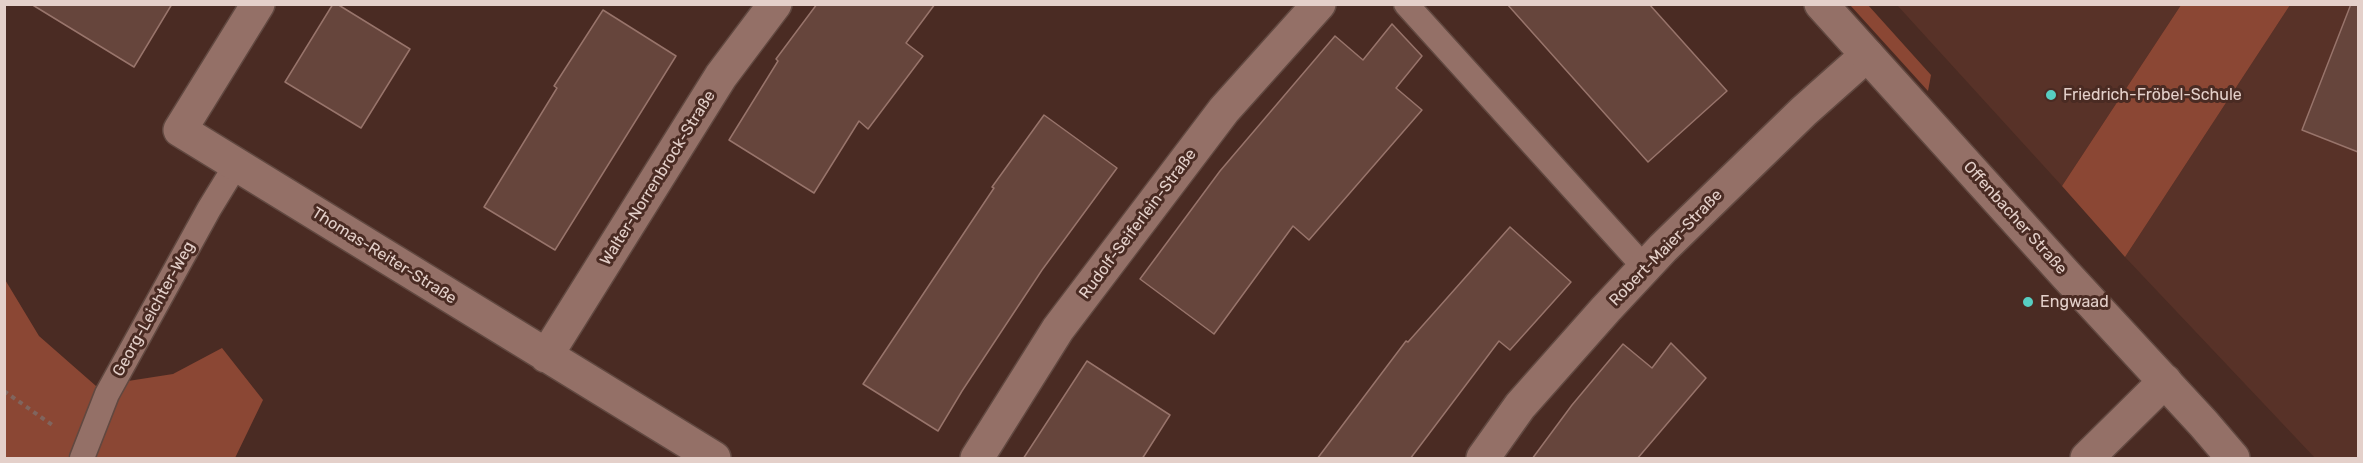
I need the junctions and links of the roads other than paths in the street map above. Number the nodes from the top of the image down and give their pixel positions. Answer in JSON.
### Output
{"nodes":[{"id":1,"x":258,"y":4,"type":"edge"},
{"id":2,"x":775,"y":4,"type":"edge"},
{"id":3,"x":1319,"y":4,"type":"edge"},
{"id":4,"x":1406,"y":4,"type":"edge"},
{"id":5,"x":1821,"y":4,"type":"edge"},
{"id":6,"x":1867,"y":55,"type":"junction"},
{"id":7,"x":236,"y":165,"type":"junction"},
{"id":8,"x":1645,"y":268,"type":"junction"},
{"id":9,"x":546,"y":356,"type":"junction"},
{"id":10,"x":2165,"y":381,"type":"junction"},
{"id":11,"x":83,"y":453,"type":"edge"},
{"id":12,"x":714,"y":459,"type":"edge"},
{"id":13,"x":977,"y":459,"type":"edge"},
{"id":14,"x":1483,"y":459,"type":"edge"},
{"id":15,"x":2087,"y":459,"type":"edge"},
{"id":16,"x":2233,"y":459,"type":"edge"}],
"edges":[{"from":1,"to":7,"type":"street","name":"Thomas-Reiter-Straße"},
{"from":2,"to":9,"type":"street","name":"Walter-Norrenbrock-Straße"},
{"from":3,"to":13,"type":"street","name":"Rudolf-Seiferlein-Straße"},
{"from":4,"to":8,"type":"lane"},
{"from":5,"to":6,"type":"street","name":"Offenbacher Straße"},
{"from":6,"to":8,"type":"street","name":"Robert-Maier-Straße"},
{"from":6,"to":10,"type":"street","name":"Offenbacher Straße"},
{"from":7,"to":9,"type":"street","name":"Thomas-Reiter-Straße"},
{"from":7,"to":11,"type":"lane","name":"Georg-Leichter-Weg"},
{"from":8,"to":14,"type":"street","name":"Robert-Maier-Straße"},
{"from":9,"to":12,"type":"street","name":"Thomas-Reiter-Straße"},
{"from":10,"to":15,"type":"street"},
{"from":10,"to":16,"type":"street","name":"Offenbacher Straße"}]}
